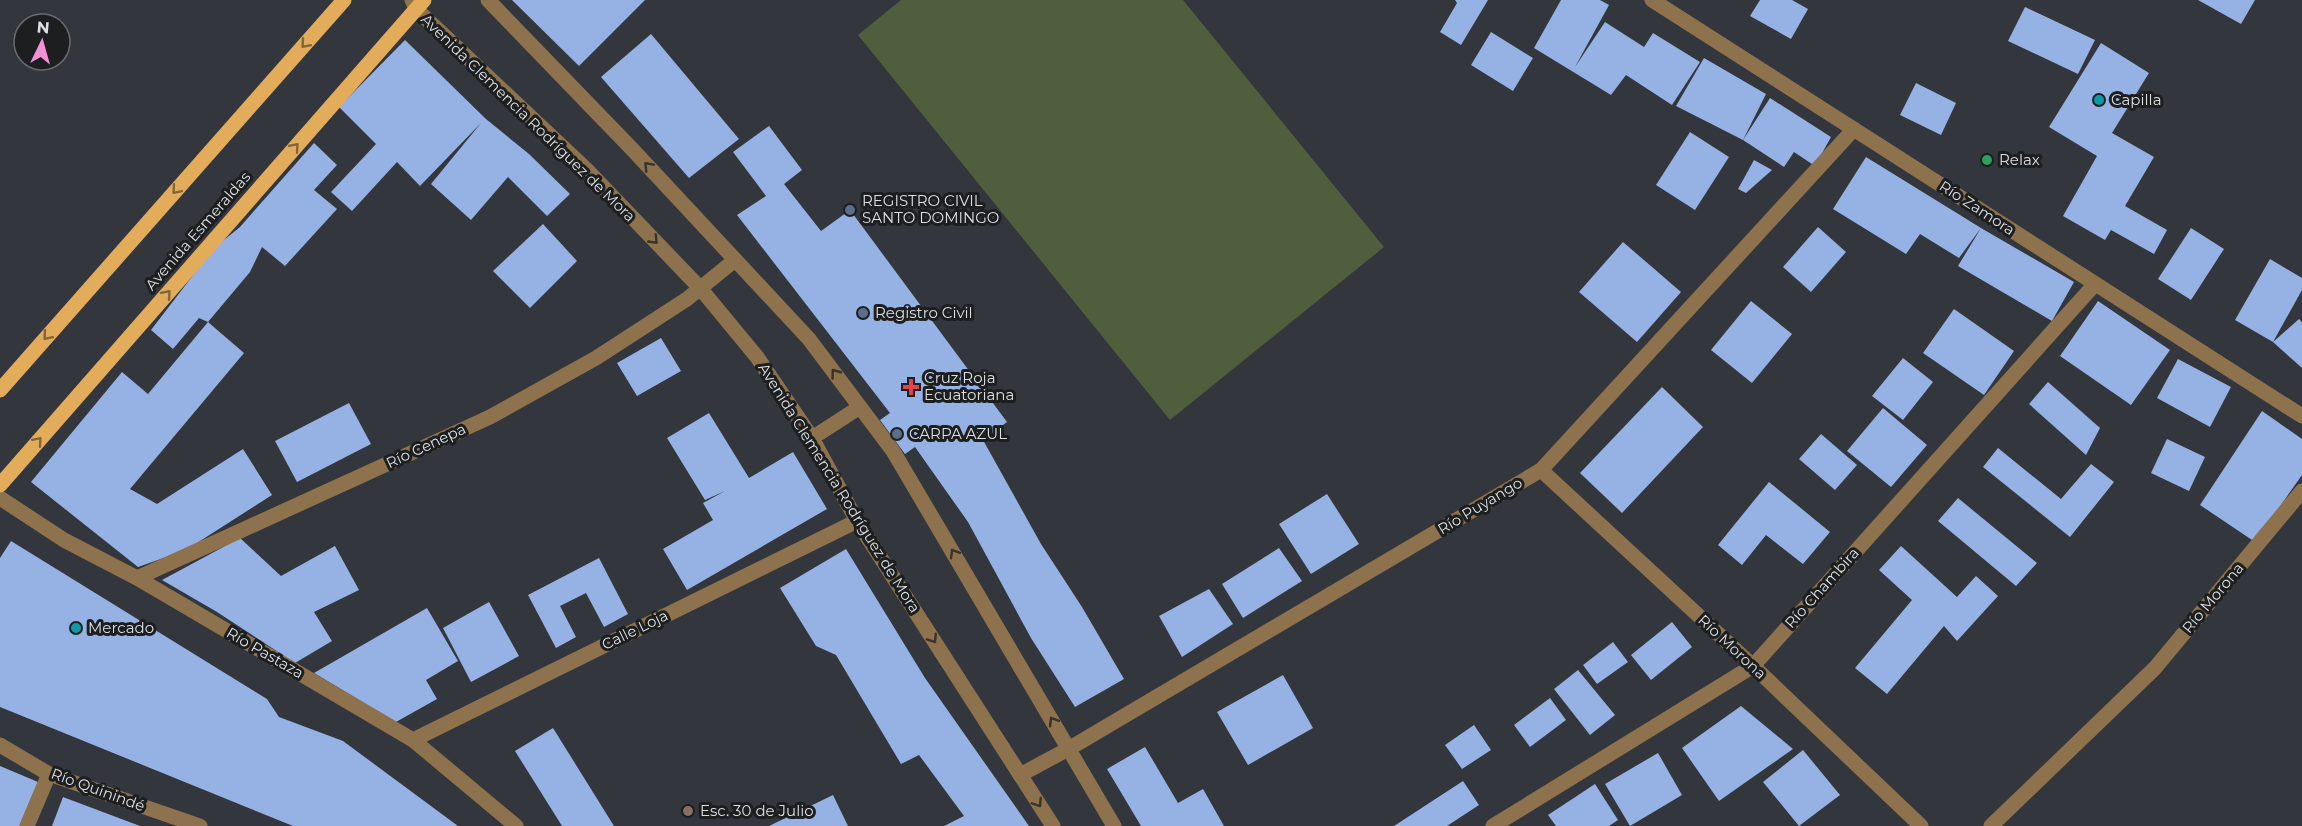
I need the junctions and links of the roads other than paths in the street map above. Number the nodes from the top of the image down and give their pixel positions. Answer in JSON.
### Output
{"nodes":[{"id":1,"x":344,"y":0,"type":"edge"},
{"id":2,"x":488,"y":0,"type":"edge"},
{"id":3,"x":1652,"y":0,"type":"edge"},
{"id":4,"x":417,"y":3,"type":"edge"},
{"id":5,"x":1854,"y":129,"type":"junction"},
{"id":6,"x":735,"y":260,"type":"junction"},
{"id":7,"x":2095,"y":284,"type":"junction"},
{"id":8,"x":700,"y":288,"type":"junction"},
{"id":9,"x":0,"y":390,"type":"edge"},
{"id":10,"x":860,"y":407,"type":"junction"},
{"id":11,"x":2302,"y":416,"type":"edge"},
{"id":12,"x":812,"y":438,"type":"junction"},
{"id":13,"x":1541,"y":470,"type":"junction"},
{"id":14,"x":0,"y":485,"type":"edge"},
{"id":15,"x":2302,"y":491,"type":"edge"},
{"id":16,"x":0,"y":498,"type":"edge"},
{"id":17,"x":857,"y":521,"type":"junction"},
{"id":18,"x":137,"y":578,"type":"junction"},
{"id":19,"x":1753,"y":666,"type":"junction"},
{"id":20,"x":413,"y":740,"type":"junction"},
{"id":21,"x":0,"y":745,"type":"edge"},
{"id":22,"x":1070,"y":748,"type":"junction"},
{"id":23,"x":49,"y":774,"type":"junction"},
{"id":24,"x":1020,"y":775,"type":"junction"},
{"id":25,"x":27,"y":826,"type":"edge"},
{"id":26,"x":200,"y":826,"type":"edge"},
{"id":27,"x":516,"y":826,"type":"edge"},
{"id":28,"x":1053,"y":826,"type":"edge"},
{"id":29,"x":1114,"y":826,"type":"edge"},
{"id":30,"x":1493,"y":826,"type":"edge"},
{"id":31,"x":1921,"y":826,"type":"edge"},
{"id":32,"x":1991,"y":826,"type":"edge"}],
"edges":[{"from":1,"to":9,"type":"main road","one_way":true},
{"from":6,"to":2,"type":"street","one_way":true},
{"from":3,"to":5,"type":"street","name":"Río Zamora"},
{"from":4,"to":8,"type":"street","name":"Avenida Clemencia Rodríguez de Mora","one_way":true},
{"from":14,"to":4,"type":"main road","name":"Avenida Esmeraldas","one_way":true},
{"from":5,"to":7,"type":"street","name":"Río Zamora"},
{"from":5,"to":13,"type":"street","name":"Río Puyango"},
{"from":6,"to":8,"type":"street","name":"Río Cenepa"},
{"from":10,"to":6,"type":"street","one_way":true},
{"from":7,"to":11,"type":"street","name":"Río Zamora"},
{"from":7,"to":19,"type":"street","name":"Río Chambira"},
{"from":8,"to":12,"type":"street","name":"Avenida Clemencia Rodríguez de Mora"},
{"from":8,"to":18,"type":"street","name":"Río Cenepa"},
{"from":10,"to":12,"type":"street"},
{"from":22,"to":10,"type":"street","one_way":true},
{"from":12,"to":17,"type":"street","name":"Avenida Clemencia Rodríguez de Mora"},
{"from":13,"to":19,"type":"street","name":"Río Morona"},
{"from":13,"to":22,"type":"street","name":"Río Puyango"},
{"from":15,"to":32,"type":"street","name":"Río Morona"},
{"from":16,"to":18,"type":"street","name":"Río Pastaza"},
{"from":17,"to":20,"type":"street","name":"Calle Loja"},
{"from":17,"to":24,"type":"street","name":"Avenida Clemencia Rodríguez de Mora","one_way":true},
{"from":18,"to":20,"type":"street","name":"Río Pastaza"},
{"from":19,"to":30,"type":"street","name":"Río Chambira"},
{"from":19,"to":31,"type":"street","name":"Río Morona"},
{"from":20,"to":27,"type":"street","name":"Río Pastaza"},
{"from":21,"to":23,"type":"street","name":"Río Quinindé"},
{"from":22,"to":24,"type":"street","name":"Río Puyango"},
{"from":22,"to":29,"type":"street"},
{"from":23,"to":25,"type":"street"},
{"from":23,"to":26,"type":"street","name":"Río Quinindé"},
{"from":24,"to":28,"type":"street","name":"Avenida Clemencia Rodríguez de Mora","one_way":true}]}
